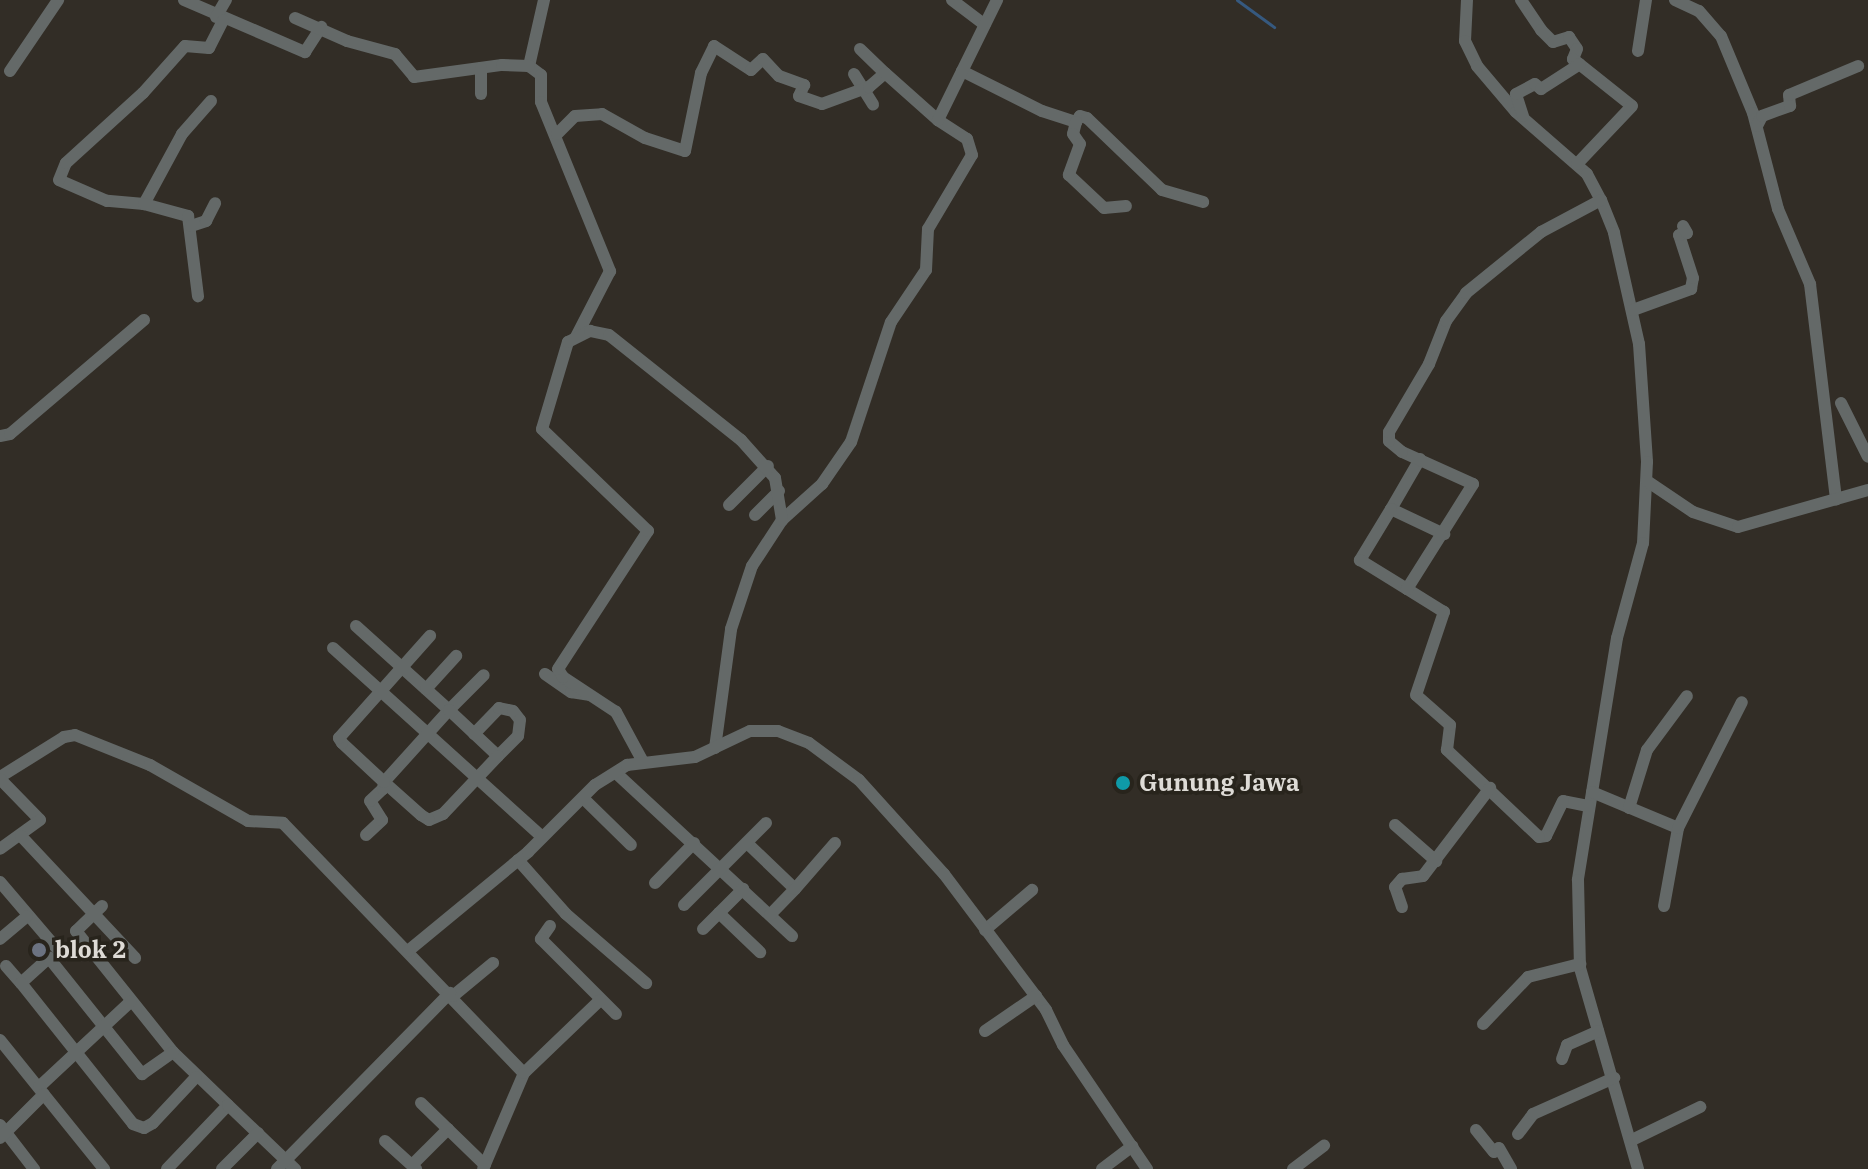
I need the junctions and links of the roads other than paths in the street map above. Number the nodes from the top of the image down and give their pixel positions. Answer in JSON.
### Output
{"nodes":[{"id":1,"x":58,"y":0,"type":"edge"},
{"id":2,"x":184,"y":0,"type":"edge"},
{"id":3,"x":226,"y":0,"type":"edge"},
{"id":4,"x":544,"y":0,"type":"edge"},
{"id":5,"x":952,"y":0,"type":"edge"},
{"id":6,"x":997,"y":0,"type":"edge"},
{"id":7,"x":1467,"y":0,"type":"edge"},
{"id":8,"x":1521,"y":0,"type":"edge"},
{"id":9,"x":1646,"y":0,"type":"edge"},
{"id":10,"x":1675,"y":0,"type":"edge"},
{"id":11,"x":295,"y":18,"type":"dead end"},
{"id":12,"x":220,"y":19,"type":"junction"},
{"id":13,"x":985,"y":25,"type":"junction"},
{"id":14,"x":321,"y":27,"type":"junction"},
{"id":15,"x":860,"y":49,"type":"dead end"},
{"id":16,"x":1638,"y":51,"type":"dead end"},
{"id":17,"x":1580,"y":64,"type":"junction"},
{"id":18,"x":529,"y":66,"type":"junction"},
{"id":19,"x":1858,"y":66,"type":"dead end"},
{"id":20,"x":481,"y":68,"type":"junction"},
{"id":21,"x":10,"y":71,"type":"dead end"},
{"id":22,"x":962,"y":71,"type":"junction"},
{"id":23,"x":885,"y":73,"type":"junction"},
{"id":24,"x":854,"y":74,"type":"dead end"},
{"id":25,"x":863,"y":89,"type":"junction"},
{"id":26,"x":481,"y":94,"type":"dead end"},
{"id":27,"x":211,"y":101,"type":"dead end"},
{"id":28,"x":873,"y":105,"type":"dead end"},
{"id":29,"x":1524,"y":119,"type":"junction"},
{"id":30,"x":938,"y":120,"type":"junction"},
{"id":31,"x":1076,"y":122,"type":"junction"},
{"id":32,"x":1757,"y":126,"type":"junction"},
{"id":33,"x":557,"y":134,"type":"junction"},
{"id":34,"x":1577,"y":164,"type":"junction"},
{"id":35,"x":1601,"y":200,"type":"junction"},
{"id":36,"x":1203,"y":202,"type":"dead end"},
{"id":37,"x":215,"y":203,"type":"dead end"},
{"id":38,"x":144,"y":204,"type":"junction"},
{"id":39,"x":1126,"y":206,"type":"dead end"},
{"id":40,"x":191,"y":226,"type":"junction"},
{"id":41,"x":1683,"y":226,"type":"dead end"},
{"id":42,"x":198,"y":296,"type":"dead end"},
{"id":43,"x":1633,"y":310,"type":"junction"},
{"id":44,"x":144,"y":320,"type":"dead end"},
{"id":45,"x":576,"y":337,"type":"junction"},
{"id":46,"x":1841,"y":403,"type":"dead end"},
{"id":47,"x":0,"y":436,"type":"edge"},
{"id":48,"x":1868,"y":457,"type":"edge"},
{"id":49,"x":1420,"y":459,"type":"junction"},
{"id":50,"x":768,"y":466,"type":"junction"},
{"id":51,"x":1647,"y":481,"type":"junction"},
{"id":52,"x":1868,"y":490,"type":"edge"},
{"id":53,"x":779,"y":491,"type":"junction"},
{"id":54,"x":1836,"y":499,"type":"junction"},
{"id":55,"x":729,"y":505,"type":"dead end"},
{"id":56,"x":1391,"y":509,"type":"junction"},
{"id":57,"x":755,"y":515,"type":"dead end"},
{"id":58,"x":782,"y":520,"type":"junction"},
{"id":59,"x":1444,"y":534,"type":"junction"},
{"id":60,"x":1407,"y":589,"type":"junction"},
{"id":61,"x":356,"y":626,"type":"dead end"},
{"id":62,"x":430,"y":636,"type":"dead end"},
{"id":63,"x":333,"y":648,"type":"dead end"},
{"id":64,"x":456,"y":656,"type":"dead end"},
{"id":65,"x":401,"y":666,"type":"junction"},
{"id":66,"x":545,"y":674,"type":"dead end"},
{"id":67,"x":484,"y":675,"type":"dead end"},
{"id":68,"x":426,"y":689,"type":"junction"},
{"id":69,"x":379,"y":691,"type":"junction"},
{"id":70,"x":1687,"y":696,"type":"dead end"},
{"id":71,"x":600,"y":698,"type":"junction"},
{"id":72,"x":1742,"y":702,"type":"dead end"},
{"id":73,"x":449,"y":710,"type":"junction"},
{"id":74,"x":428,"y":734,"type":"junction"},
{"id":75,"x":474,"y":734,"type":"junction"},
{"id":76,"x":715,"y":748,"type":"junction"},
{"id":77,"x":498,"y":756,"type":"junction"},
{"id":78,"x":642,"y":760,"type":"junction"},
{"id":79,"x":616,"y":773,"type":"junction"},
{"id":80,"x":0,"y":778,"type":"edge"},
{"id":81,"x":477,"y":778,"type":"junction"},
{"id":82,"x":384,"y":782,"type":"junction"},
{"id":83,"x":1490,"y":788,"type":"junction"},
{"id":84,"x":583,"y":798,"type":"junction"},
{"id":85,"x":1590,"y":799,"type":"junction"},
{"id":86,"x":1629,"y":808,"type":"junction"},
{"id":87,"x":766,"y":823,"type":"dead end"},
{"id":88,"x":1395,"y":825,"type":"dead end"},
{"id":89,"x":1678,"y":828,"type":"junction"},
{"id":90,"x":366,"y":835,"type":"dead end"},
{"id":91,"x":21,"y":836,"type":"junction"},
{"id":92,"x":542,"y":837,"type":"junction"},
{"id":93,"x":694,"y":843,"type":"junction"},
{"id":94,"x":747,"y":843,"type":"junction"},
{"id":95,"x":835,"y":843,"type":"dead end"},
{"id":96,"x":631,"y":845,"type":"dead end"},
{"id":97,"x":0,"y":849,"type":"edge"},
{"id":98,"x":518,"y":860,"type":"junction"},
{"id":99,"x":1436,"y":861,"type":"junction"},
{"id":100,"x":721,"y":869,"type":"junction"},
{"id":101,"x":0,"y":882,"type":"edge"},
{"id":102,"x":655,"y":883,"type":"dead end"},
{"id":103,"x":743,"y":889,"type":"junction"},
{"id":104,"x":795,"y":889,"type":"junction"},
{"id":105,"x":1032,"y":890,"type":"dead end"},
{"id":106,"x":684,"y":905,"type":"dead end"},
{"id":107,"x":102,"y":906,"type":"dead end"},
{"id":108,"x":1664,"y":906,"type":"dead end"},
{"id":109,"x":1402,"y":907,"type":"dead end"},
{"id":110,"x":719,"y":913,"type":"junction"},
{"id":111,"x":770,"y":915,"type":"junction"},
{"id":112,"x":27,"y":916,"type":"junction"},
{"id":113,"x":91,"y":916,"type":"junction"},
{"id":114,"x":550,"y":926,"type":"dead end"},
{"id":115,"x":703,"y":929,"type":"dead end"},
{"id":116,"x":985,"y":930,"type":"junction"},
{"id":117,"x":76,"y":931,"type":"junction"},
{"id":118,"x":792,"y":936,"type":"dead end"},
{"id":119,"x":0,"y":939,"type":"edge"},
{"id":120,"x":408,"y":951,"type":"junction"},
{"id":121,"x":760,"y":952,"type":"dead end"},
{"id":122,"x":53,"y":954,"type":"junction"},
{"id":123,"x":135,"y":958,"type":"dead end"},
{"id":124,"x":493,"y":963,"type":"dead end"},
{"id":125,"x":1580,"y":964,"type":"junction"},
{"id":126,"x":2,"y":965,"type":"edge"},
{"id":127,"x":21,"y":983,"type":"junction"},
{"id":128,"x":646,"y":983,"type":"dead end"},
{"id":129,"x":451,"y":994,"type":"junction"},
{"id":130,"x":1036,"y":996,"type":"junction"},
{"id":131,"x":600,"y":1000,"type":"junction"},
{"id":132,"x":130,"y":1002,"type":"junction"},
{"id":133,"x":616,"y":1014,"type":"dead end"},
{"id":134,"x":1483,"y":1024,"type":"dead end"},
{"id":135,"x":106,"y":1029,"type":"junction"},
{"id":136,"x":985,"y":1031,"type":"dead end"},
{"id":137,"x":1598,"y":1031,"type":"junction"},
{"id":138,"x":0,"y":1040,"type":"edge"},
{"id":139,"x":173,"y":1052,"type":"junction"},
{"id":140,"x":78,"y":1053,"type":"junction"},
{"id":141,"x":1562,"y":1059,"type":"dead end"},
{"id":142,"x":524,"y":1073,"type":"junction"},
{"id":143,"x":196,"y":1077,"type":"junction"},
{"id":144,"x":1614,"y":1078,"type":"junction"},
{"id":145,"x":42,"y":1091,"type":"junction"},
{"id":146,"x":421,"y":1103,"type":"dead end"},
{"id":147,"x":228,"y":1105,"type":"junction"},
{"id":148,"x":1700,"y":1107,"type":"dead end"},
{"id":149,"x":448,"y":1129,"type":"junction"},
{"id":150,"x":1476,"y":1130,"type":"dead end"},
{"id":151,"x":2,"y":1132,"type":"edge"},
{"id":152,"x":258,"y":1133,"type":"junction"},
{"id":153,"x":1518,"y":1134,"type":"dead end"},
{"id":154,"x":1632,"y":1140,"type":"junction"},
{"id":155,"x":385,"y":1141,"type":"dead end"},
{"id":156,"x":1132,"y":1146,"type":"junction"},
{"id":157,"x":1324,"y":1146,"type":"dead end"},
{"id":158,"x":286,"y":1166,"type":"edge"},
{"id":159,"x":414,"y":1167,"type":"edge"},
{"id":160,"x":484,"y":1167,"type":"edge"},
{"id":161,"x":34,"y":1169,"type":"edge"},
{"id":162,"x":104,"y":1169,"type":"edge"},
{"id":163,"x":167,"y":1169,"type":"edge"},
{"id":164,"x":222,"y":1169,"type":"edge"},
{"id":165,"x":1102,"y":1169,"type":"edge"},
{"id":166,"x":1147,"y":1169,"type":"edge"},
{"id":167,"x":1293,"y":1169,"type":"edge"},
{"id":168,"x":1511,"y":1169,"type":"edge"},
{"id":169,"x":1638,"y":1169,"type":"edge"}],
"edges":[{"from":1,"to":21,"type":"street"},
{"from":2,"to":12,"type":"street"},
{"from":3,"to":12,"type":"street"},
{"from":4,"to":18,"type":"street"},
{"from":5,"to":13,"type":"street"},
{"from":6,"to":13,"type":"street"},
{"from":7,"to":29,"type":"street"},
{"from":8,"to":17,"type":"street"},
{"from":9,"to":16,"type":"street"},
{"from":10,"to":32,"type":"street"},
{"from":11,"to":14,"type":"street"},
{"from":12,"to":14,"type":"street"},
{"from":12,"to":38,"type":"street"},
{"from":13,"to":22,"type":"street"},
{"from":14,"to":20,"type":"street"},
{"from":15,"to":23,"type":"street"},
{"from":17,"to":29,"type":"street"},
{"from":17,"to":34,"type":"street"},
{"from":18,"to":20,"type":"street"},
{"from":18,"to":33,"type":"street"},
{"from":19,"to":32,"type":"street"},
{"from":20,"to":26,"type":"street"},
{"from":22,"to":30,"type":"street"},
{"from":22,"to":31,"type":"street"},
{"from":23,"to":25,"type":"street"},
{"from":23,"to":30,"type":"street"},
{"from":24,"to":25,"type":"street"},
{"from":25,"to":28,"type":"street"},
{"from":25,"to":33,"type":"street"},
{"from":27,"to":38,"type":"street"},
{"from":29,"to":34,"type":"street"},
{"from":30,"to":58,"type":"street"},
{"from":31,"to":36,"type":"street"},
{"from":31,"to":39,"type":"street"},
{"from":32,"to":54,"type":"street"},
{"from":33,"to":45,"type":"street"},
{"from":34,"to":35,"type":"street"},
{"from":35,"to":43,"type":"street"},
{"from":35,"to":49,"type":"street"},
{"from":37,"to":40,"type":"street"},
{"from":38,"to":40,"type":"street"},
{"from":40,"to":42,"type":"street"},
{"from":41,"to":43,"type":"street"},
{"from":43,"to":51,"type":"street"},
{"from":44,"to":47,"type":"street"},
{"from":45,"to":50,"type":"street"},
{"from":45,"to":71,"type":"street"},
{"from":46,"to":48,"type":"street"},
{"from":49,"to":56,"type":"street"},
{"from":49,"to":59,"type":"street"},
{"from":50,"to":53,"type":"street"},
{"from":50,"to":55,"type":"street"},
{"from":51,"to":54,"type":"street"},
{"from":51,"to":85,"type":"street"},
{"from":52,"to":54,"type":"street"},
{"from":53,"to":57,"type":"street"},
{"from":53,"to":58,"type":"street"},
{"from":56,"to":59,"type":"street"},
{"from":56,"to":60,"type":"street"},
{"from":58,"to":76,"type":"street"},
{"from":59,"to":60,"type":"street"},
{"from":60,"to":83,"type":"street"},
{"from":61,"to":65,"type":"street"},
{"from":62,"to":65,"type":"street"},
{"from":63,"to":69,"type":"street"},
{"from":64,"to":68,"type":"street"},
{"from":65,"to":68,"type":"street"},
{"from":65,"to":69,"type":"street"},
{"from":66,"to":71,"type":"street"},
{"from":67,"to":73,"type":"street"},
{"from":68,"to":73,"type":"street"},
{"from":69,"to":74,"type":"street"},
{"from":69,"to":82,"type":"street"},
{"from":70,"to":86,"type":"street"},
{"from":71,"to":78,"type":"street"},
{"from":72,"to":89,"type":"street"},
{"from":73,"to":74,"type":"street"},
{"from":73,"to":75,"type":"street"},
{"from":74,"to":81,"type":"street"},
{"from":74,"to":82,"type":"street"},
{"from":75,"to":77,"type":"street"},
{"from":75,"to":77,"type":"street"},
{"from":76,"to":78,"type":"street"},
{"from":76,"to":116,"type":"street"},
{"from":77,"to":81,"type":"street"},
{"from":78,"to":79,"type":"street"},
{"from":79,"to":84,"type":"street"},
{"from":79,"to":93,"type":"street"},
{"from":80,"to":91,"type":"street"},
{"from":80,"to":120,"type":"street"},
{"from":81,"to":82,"type":"street"},
{"from":81,"to":92,"type":"street"},
{"from":82,"to":90,"type":"street"},
{"from":83,"to":85,"type":"street"},
{"from":83,"to":99,"type":"street"},
{"from":84,"to":92,"type":"street"},
{"from":84,"to":96,"type":"street"},
{"from":85,"to":86,"type":"street"},
{"from":85,"to":125,"type":"street"},
{"from":86,"to":89,"type":"street"},
{"from":87,"to":94,"type":"street"},
{"from":88,"to":99,"type":"street"},
{"from":89,"to":108,"type":"street"},
{"from":91,"to":97,"type":"street"},
{"from":91,"to":113,"type":"street"},
{"from":92,"to":98,"type":"street"},
{"from":93,"to":100,"type":"street"},
{"from":93,"to":102,"type":"street"},
{"from":94,"to":100,"type":"street"},
{"from":94,"to":104,"type":"street"},
{"from":95,"to":104,"type":"street"},
{"from":98,"to":120,"type":"street"},
{"from":98,"to":128,"type":"street"},
{"from":99,"to":109,"type":"street"},
{"from":100,"to":103,"type":"street"},
{"from":100,"to":106,"type":"street"},
{"from":101,"to":112,"type":"street"},
{"from":103,"to":110,"type":"street"},
{"from":103,"to":111,"type":"street"},
{"from":104,"to":111,"type":"street"},
{"from":105,"to":116,"type":"street"},
{"from":107,"to":113,"type":"street"},
{"from":110,"to":115,"type":"street"},
{"from":110,"to":121,"type":"street"},
{"from":111,"to":118,"type":"street"},
{"from":112,"to":119,"type":"street"},
{"from":112,"to":122,"type":"street"},
{"from":113,"to":117,"type":"street"},
{"from":113,"to":123,"type":"street"},
{"from":114,"to":131,"type":"street"},
{"from":116,"to":130,"type":"street"},
{"from":117,"to":122,"type":"street"},
{"from":117,"to":132,"type":"street"},
{"from":120,"to":129,"type":"street"},
{"from":122,"to":127,"type":"street"},
{"from":122,"to":135,"type":"street"},
{"from":124,"to":129,"type":"street"},
{"from":125,"to":134,"type":"street"},
{"from":125,"to":137,"type":"street"},
{"from":126,"to":127,"type":"street"},
{"from":127,"to":140,"type":"street"},
{"from":129,"to":142,"type":"street"},
{"from":129,"to":158,"type":"street"},
{"from":130,"to":136,"type":"street"},
{"from":130,"to":156,"type":"street"},
{"from":131,"to":133,"type":"street"},
{"from":131,"to":142,"type":"street"},
{"from":132,"to":135,"type":"street"},
{"from":132,"to":139,"type":"street"},
{"from":135,"to":139,"type":"street"},
{"from":135,"to":140,"type":"street"},
{"from":137,"to":141,"type":"street"},
{"from":137,"to":144,"type":"street"},
{"from":138,"to":145,"type":"street"},
{"from":139,"to":143,"type":"street"},
{"from":140,"to":143,"type":"street"},
{"from":140,"to":145,"type":"street"},
{"from":142,"to":160,"type":"street"},
{"from":143,"to":147,"type":"street"},
{"from":144,"to":153,"type":"street"},
{"from":144,"to":154,"type":"street"},
{"from":145,"to":151,"type":"street"},
{"from":145,"to":162,"type":"street"},
{"from":146,"to":149,"type":"street"},
{"from":147,"to":152,"type":"street"},
{"from":147,"to":163,"type":"street"},
{"from":148,"to":154,"type":"street"},
{"from":149,"to":159,"type":"street"},
{"from":149,"to":160,"type":"street"},
{"from":150,"to":168,"type":"street"},
{"from":151,"to":161,"type":"street"},
{"from":152,"to":158,"type":"street"},
{"from":152,"to":164,"type":"street"},
{"from":154,"to":169,"type":"street"},
{"from":155,"to":159,"type":"street"},
{"from":156,"to":165,"type":"street"},
{"from":156,"to":166,"type":"street"},
{"from":157,"to":167,"type":"street"}]}
